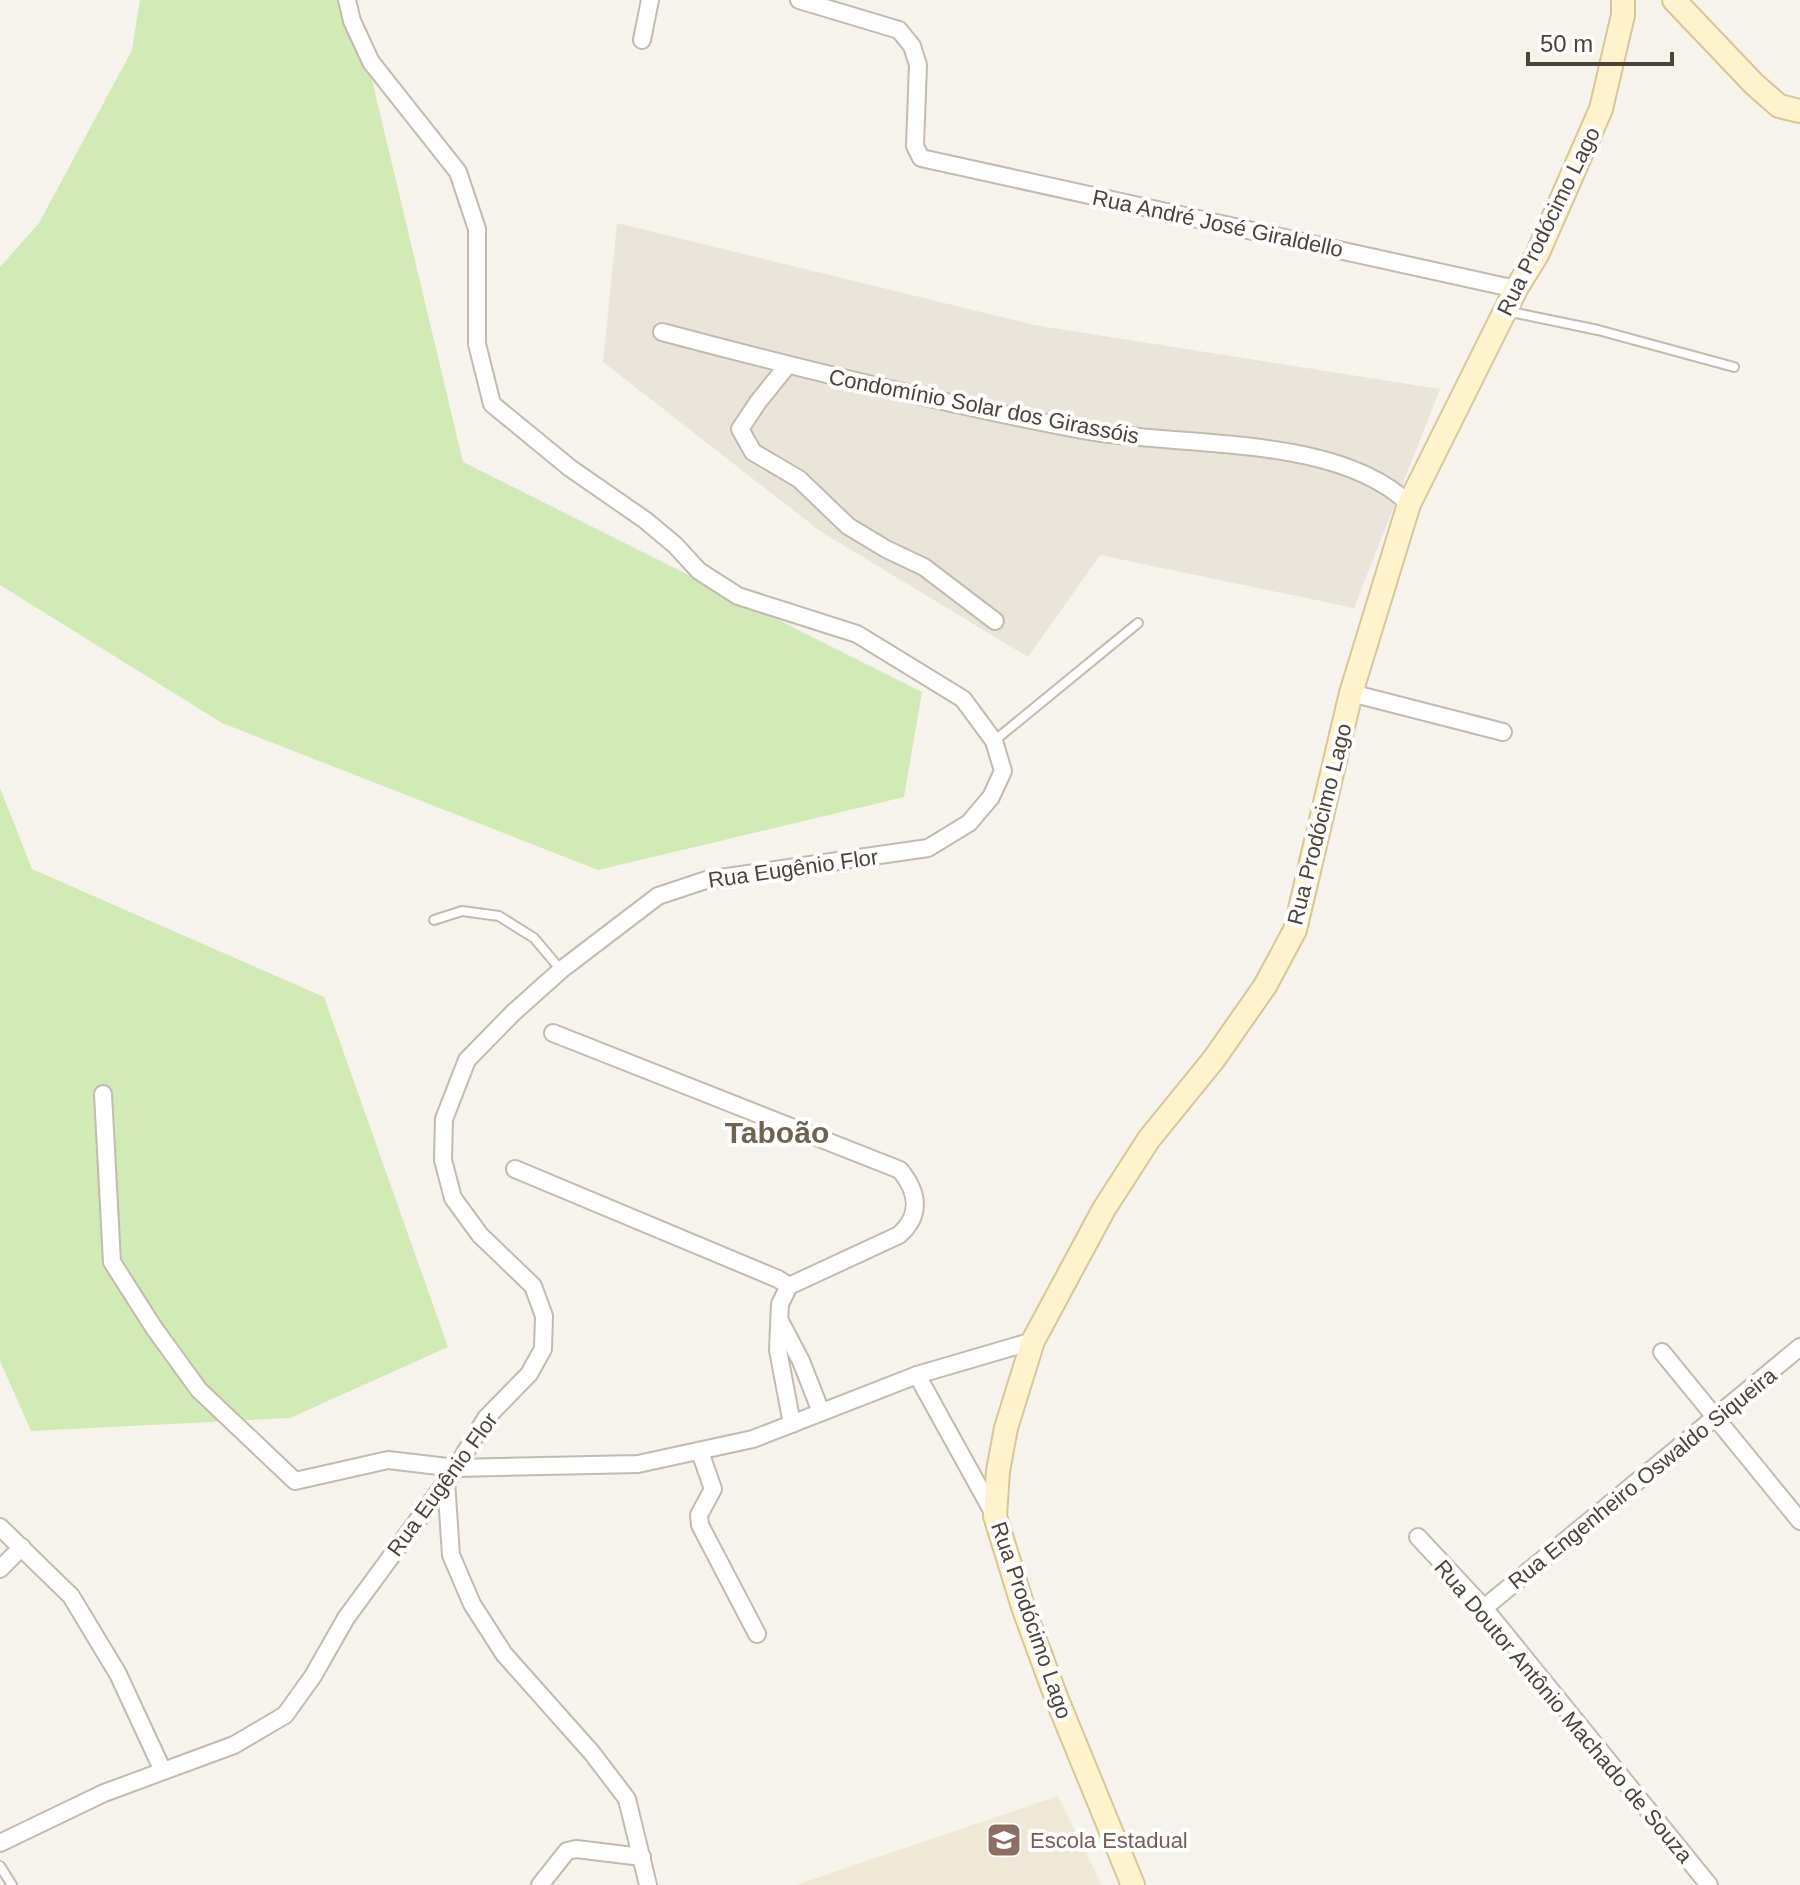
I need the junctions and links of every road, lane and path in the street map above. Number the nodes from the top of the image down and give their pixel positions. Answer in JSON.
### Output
{"nodes":[{"id":1,"x":347,"y":0,"type":"edge"},
{"id":2,"x":650,"y":0,"type":"edge"},
{"id":3,"x":799,"y":0,"type":"edge"},
{"id":4,"x":1623,"y":0,"type":"edge"},
{"id":5,"x":1674,"y":0,"type":"edge"},
{"id":6,"x":642,"y":40,"type":"dead end"},
{"id":7,"x":1800,"y":111,"type":"edge"},
{"id":8,"x":1516,"y":289,"type":"junction"},
{"id":9,"x":1505,"y":311,"type":"junction"},
{"id":10,"x":662,"y":332,"type":"dead end"},
{"id":11,"x":787,"y":366,"type":"junction"},
{"id":12,"x":1734,"y":367,"type":"dead end"},
{"id":13,"x":1409,"y":504,"type":"junction"},
{"id":14,"x":995,"y":621,"type":"dead end"},
{"id":15,"x":1138,"y":623,"type":"dead end"},
{"id":16,"x":1351,"y":693,"type":"junction"},
{"id":17,"x":1503,"y":732,"type":"dead end"},
{"id":18,"x":994,"y":741,"type":"junction"},
{"id":19,"x":434,"y":920,"type":"dead end"},
{"id":20,"x":561,"y":970,"type":"junction"},
{"id":21,"x":553,"y":1033,"type":"dead end"},
{"id":22,"x":103,"y":1094,"type":"dead end"},
{"id":23,"x":515,"y":1169,"type":"dead end"},
{"id":24,"x":789,"y":1286,"type":"junction"},
{"id":25,"x":781,"y":1323,"type":"junction"},
{"id":26,"x":1033,"y":1341,"type":"junction"},
{"id":27,"x":1800,"y":1347,"type":"edge"},
{"id":28,"x":1662,"y":1352,"type":"dead end"},
{"id":29,"x":801,"y":1361,"type":"junction"},
{"id":30,"x":782,"y":1368,"type":"junction"},
{"id":31,"x":917,"y":1375,"type":"junction"},
{"id":32,"x":821,"y":1412,"type":"junction"},
{"id":33,"x":1715,"y":1419,"type":"junction"},
{"id":34,"x":792,"y":1424,"type":"junction"},
{"id":35,"x":700,"y":1452,"type":"junction"},
{"id":36,"x":451,"y":1474,"type":"junction"},
{"id":37,"x":995,"y":1516,"type":"junction"},
{"id":38,"x":1800,"y":1521,"type":"edge"},
{"id":39,"x":0,"y":1527,"type":"edge"},
{"id":40,"x":1418,"y":1537,"type":"dead end"},
{"id":41,"x":22,"y":1547,"type":"junction"},
{"id":42,"x":0,"y":1569,"type":"edge"},
{"id":43,"x":1484,"y":1608,"type":"junction"},
{"id":44,"x":757,"y":1634,"type":"dead end"},
{"id":45,"x":163,"y":1771,"type":"junction"},
{"id":46,"x":0,"y":1843,"type":"edge"},
{"id":47,"x":642,"y":1857,"type":"junction"},
{"id":48,"x":0,"y":1866,"type":"edge"},
{"id":49,"x":12,"y":1885,"type":"edge"},
{"id":50,"x":540,"y":1885,"type":"edge"},
{"id":51,"x":648,"y":1885,"type":"edge"},
{"id":52,"x":1133,"y":1885,"type":"edge"},
{"id":53,"x":1709,"y":1885,"type":"edge"}],
"edges":[{"from":1,"to":18,"type":"street","name":"Rua Eugênio Flor"},
{"from":2,"to":6,"type":"street"},
{"from":3,"to":8,"type":"street","name":"Rua André José Giraldello"},
{"from":4,"to":8,"type":"main road","name":"Rua Prodócimo Lago"},
{"from":5,"to":7,"type":"main road"},
{"from":8,"to":9,"type":"main road","name":"Rua Prodócimo Lago"},
{"from":9,"to":12,"type":"lane"},
{"from":9,"to":13,"type":"main road","name":"Rua Prodócimo Lago"},
{"from":10,"to":11,"type":"street","name":"Condomínio Solar dos Girassóis"},
{"from":11,"to":13,"type":"street","name":"Condomínio Solar dos Girassóis"},
{"from":11,"to":14,"type":"street"},
{"from":13,"to":16,"type":"main road","name":"Rua Prodócimo Lago"},
{"from":15,"to":18,"type":"lane"},
{"from":16,"to":17,"type":"street"},
{"from":16,"to":26,"type":"main road","name":"Rua Prodócimo Lago"},
{"from":18,"to":20,"type":"street","name":"Rua Eugênio Flor"},
{"from":19,"to":20,"type":"lane"},
{"from":20,"to":36,"type":"street","name":"Rua Eugênio Flor"},
{"from":21,"to":24,"type":"street"},
{"from":22,"to":36,"type":"street"},
{"from":23,"to":24,"type":"street"},
{"from":24,"to":25,"type":"street"},
{"from":25,"to":29,"type":"street"},
{"from":25,"to":30,"type":"street"},
{"from":26,"to":31,"type":"street"},
{"from":26,"to":37,"type":"main road","name":"Rua Prodócimo Lago"},
{"from":27,"to":33,"type":"street","name":"Rua Engenheiro Oswaldo Siqueira"},
{"from":28,"to":33,"type":"street"},
{"from":29,"to":30,"type":"street"},
{"from":29,"to":32,"type":"street"},
{"from":30,"to":34,"type":"street"},
{"from":31,"to":32,"type":"street"},
{"from":31,"to":37,"type":"street"},
{"from":32,"to":34,"type":"street"},
{"from":33,"to":38,"type":"street"},
{"from":33,"to":43,"type":"street","name":"Rua Engenheiro Oswaldo Siqueira"},
{"from":34,"to":35,"type":"street"},
{"from":35,"to":36,"type":"street"},
{"from":35,"to":44,"type":"street"},
{"from":36,"to":45,"type":"street","name":"Rua Eugênio Flor"},
{"from":36,"to":47,"type":"street"},
{"from":37,"to":52,"type":"main road","name":"Rua Prodócimo Lago"},
{"from":39,"to":41,"type":"street"},
{"from":40,"to":43,"type":"street","name":"Rua Doutor Antônio Machado de Souza"},
{"from":41,"to":42,"type":"street"},
{"from":41,"to":45,"type":"street"},
{"from":43,"to":53,"type":"street","name":"Rua Doutor Antônio Machado de Souza"},
{"from":45,"to":46,"type":"street","name":"Rua Eugênio Flor"},
{"from":47,"to":50,"type":"street"},
{"from":47,"to":51,"type":"street"},
{"from":48,"to":49,"type":"lane"}]}
